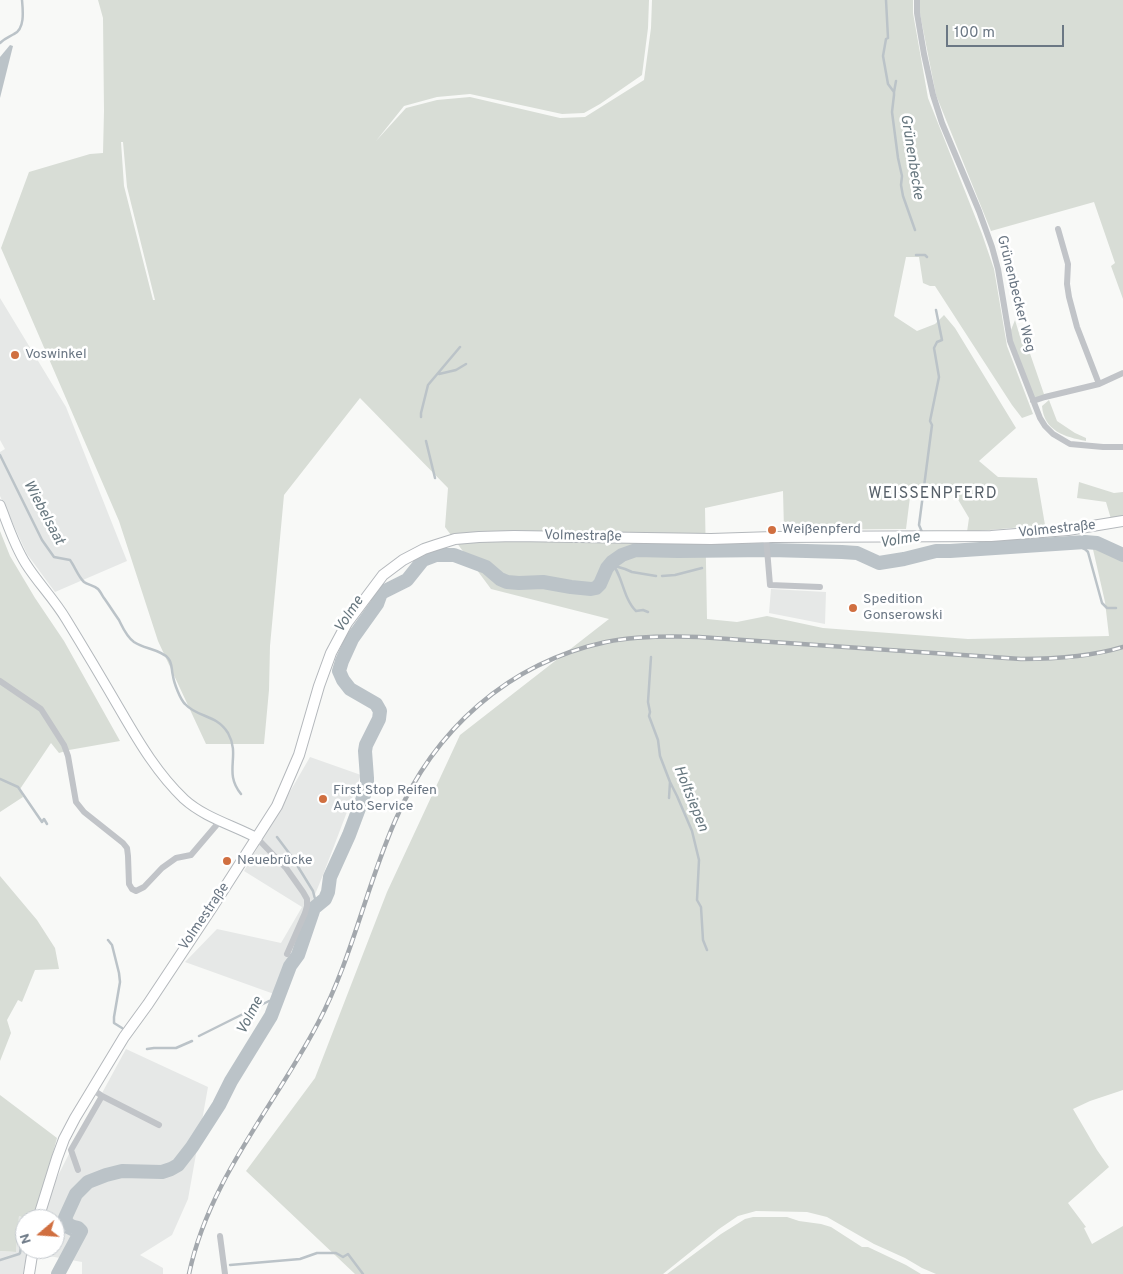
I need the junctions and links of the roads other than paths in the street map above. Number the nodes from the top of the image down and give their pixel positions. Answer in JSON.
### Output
{"nodes":[{"id":1,"x":917,"y":0,"type":"edge"},
{"id":2,"x":1058,"y":229,"type":"dead end"},
{"id":3,"x":1123,"y":373,"type":"edge"},
{"id":4,"x":1099,"y":384,"type":"junction"},
{"id":5,"x":1033,"y":401,"type":"junction"},
{"id":6,"x":1123,"y":447,"type":"edge"},
{"id":7,"x":0,"y":505,"type":"edge"},
{"id":8,"x":1123,"y":521,"type":"edge"},
{"id":9,"x":766,"y":541,"type":"junction"},
{"id":10,"x":820,"y":587,"type":"dead end"},
{"id":11,"x":0,"y":681,"type":"edge"},
{"id":12,"x":220,"y":821,"type":"junction"},
{"id":13,"x":257,"y":838,"type":"junction"},
{"id":14,"x":287,"y":954,"type":"dead end"},
{"id":15,"x":92,"y":1089,"type":"junction"},
{"id":16,"x":102,"y":1096,"type":"junction"},
{"id":17,"x":159,"y":1125,"type":"dead end"},
{"id":18,"x":78,"y":1170,"type":"dead end"},
{"id":19,"x":41,"y":1209,"type":"edge"},
{"id":20,"x":220,"y":1236,"type":"dead end"},
{"id":21,"x":31,"y":1259,"type":"edge"},
{"id":22,"x":29,"y":1274,"type":"edge"},
{"id":23,"x":226,"y":1274,"type":"edge"}],
"edges":[{"from":1,"to":5,"type":"street","name":"Grünenbecker Weg"},
{"from":2,"to":4,"type":"street"},
{"from":3,"to":4,"type":"street"},
{"from":4,"to":5,"type":"street"},
{"from":5,"to":6,"type":"street","name":"Grünenbecker Weg"},
{"from":7,"to":12,"type":"main road"},
{"from":8,"to":9,"type":"main road","name":"Volmestraße"},
{"from":9,"to":10,"type":"street"},
{"from":9,"to":13,"type":"main road","name":"Volmestraße"},
{"from":11,"to":12,"type":"street"},
{"from":12,"to":13,"type":"main road"},
{"from":13,"to":14,"type":"street"},
{"from":13,"to":15,"type":"main road","name":"Volmestraße"},
{"from":15,"to":16,"type":"street"},
{"from":15,"to":19,"type":"main road","name":"Volmestraße"},
{"from":16,"to":17,"type":"street"},
{"from":16,"to":18,"type":"street"},
{"from":20,"to":23,"type":"street"},
{"from":21,"to":22,"type":"main road"}]}
